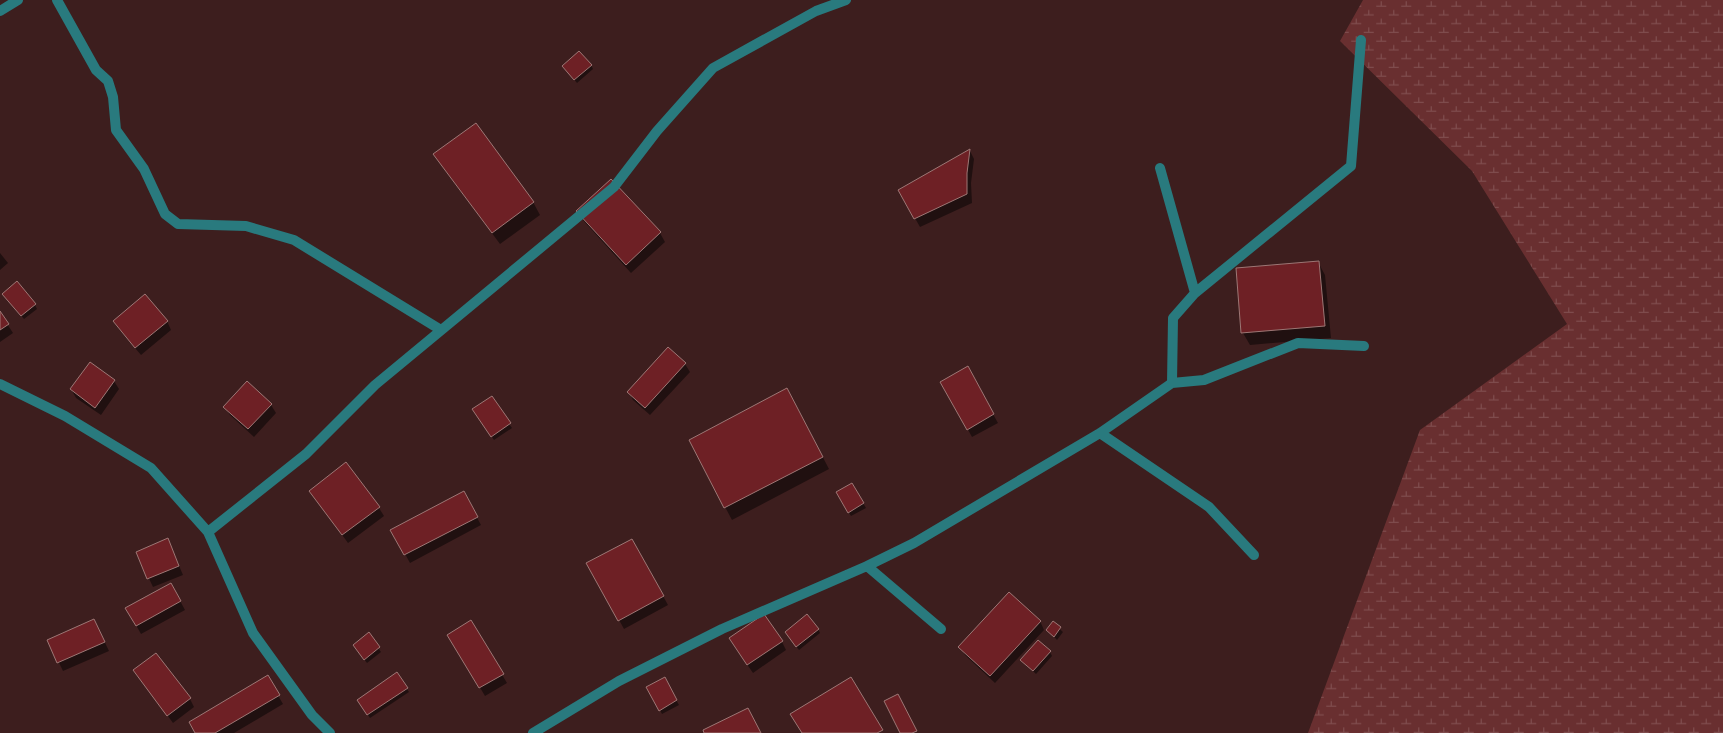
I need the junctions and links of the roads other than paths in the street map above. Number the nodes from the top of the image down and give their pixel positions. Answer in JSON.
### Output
{"nodes":[{"id":1,"x":18,"y":0,"type":"edge"},
{"id":2,"x":57,"y":0,"type":"edge"},
{"id":3,"x":846,"y":0,"type":"edge"},
{"id":4,"x":0,"y":11,"type":"edge"},
{"id":5,"x":1361,"y":40,"type":"dead end"},
{"id":6,"x":1160,"y":168,"type":"dead end"},
{"id":7,"x":1195,"y":293,"type":"junction"},
{"id":8,"x":441,"y":330,"type":"junction"},
{"id":9,"x":1364,"y":346,"type":"dead end"},
{"id":10,"x":1172,"y":383,"type":"junction"},
{"id":11,"x":0,"y":384,"type":"edge"},
{"id":12,"x":1100,"y":433,"type":"junction"},
{"id":13,"x":208,"y":532,"type":"junction"},
{"id":14,"x":1254,"y":555,"type":"dead end"},
{"id":15,"x":867,"y":566,"type":"junction"},
{"id":16,"x":941,"y":629,"type":"dead end"},
{"id":17,"x":330,"y":733,"type":"edge"},
{"id":18,"x":534,"y":733,"type":"edge"}],
"edges":[{"from":1,"to":4,"type":"street"},
{"from":2,"to":8,"type":"street"},
{"from":3,"to":8,"type":"street"},
{"from":5,"to":7,"type":"street"},
{"from":6,"to":7,"type":"street"},
{"from":7,"to":10,"type":"street"},
{"from":8,"to":13,"type":"street"},
{"from":9,"to":10,"type":"street"},
{"from":10,"to":12,"type":"street"},
{"from":11,"to":13,"type":"street"},
{"from":12,"to":14,"type":"street"},
{"from":12,"to":15,"type":"street"},
{"from":13,"to":17,"type":"street"},
{"from":15,"to":16,"type":"street"},
{"from":15,"to":18,"type":"street"}]}
